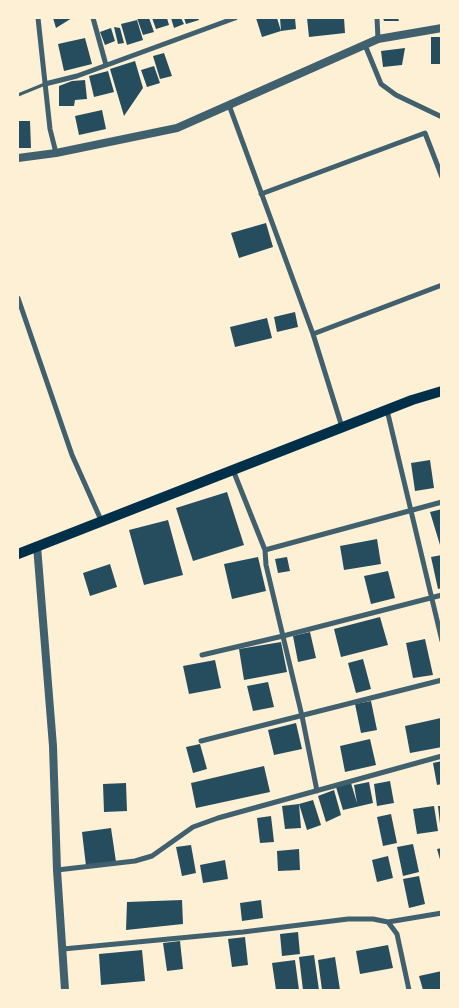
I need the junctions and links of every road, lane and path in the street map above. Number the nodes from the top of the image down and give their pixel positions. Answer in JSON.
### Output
{"nodes":[{"id":1,"x":38,"y":18,"type":"edge"},
{"id":2,"x":93,"y":18,"type":"edge"},
{"id":3,"x":234,"y":18,"type":"edge"},
{"id":4,"x":377,"y":18,"type":"edge"},
{"id":5,"x":222,"y":20,"type":"edge"},
{"id":6,"x":442,"y":28,"type":"edge"},
{"id":7,"x":378,"y":39,"type":"junction"},
{"id":8,"x":365,"y":44,"type":"junction"},
{"id":9,"x":106,"y":65,"type":"junction"},
{"id":10,"x":45,"y":84,"type":"junction"},
{"id":11,"x":18,"y":96,"type":"edge"},
{"id":12,"x":229,"y":106,"type":"junction"},
{"id":13,"x":442,"y":117,"type":"edge"},
{"id":14,"x":56,"y":153,"type":"junction"},
{"id":15,"x":18,"y":158,"type":"edge"},
{"id":16,"x":442,"y":177,"type":"edge"},
{"id":17,"x":261,"y":194,"type":"junction"},
{"id":18,"x":442,"y":285,"type":"edge"},
{"id":19,"x":18,"y":298,"type":"edge"},
{"id":20,"x":313,"y":334,"type":"junction"},
{"id":21,"x":442,"y":391,"type":"edge"},
{"id":22,"x":387,"y":410,"type":"junction"},
{"id":23,"x":342,"y":427,"type":"junction"},
{"id":24,"x":233,"y":470,"type":"junction"},
{"id":25,"x":442,"y":502,"type":"edge"},
{"id":26,"x":410,"y":510,"type":"junction"},
{"id":27,"x":101,"y":520,"type":"junction"},
{"id":28,"x":37,"y":546,"type":"junction"},
{"id":29,"x":266,"y":550,"type":"junction"},
{"id":30,"x":18,"y":554,"type":"edge"},
{"id":31,"x":442,"y":595,"type":"edge"},
{"id":32,"x":431,"y":597,"type":"junction"},
{"id":33,"x":283,"y":636,"type":"junction"},
{"id":34,"x":442,"y":642,"type":"edge"},
{"id":35,"x":202,"y":655,"type":"dead end"},
{"id":36,"x":442,"y":680,"type":"edge"},
{"id":37,"x":302,"y":716,"type":"junction"},
{"id":38,"x":201,"y":741,"type":"dead end"},
{"id":39,"x":442,"y":756,"type":"edge"},
{"id":40,"x":317,"y":790,"type":"junction"},
{"id":41,"x":57,"y":870,"type":"junction"},
{"id":42,"x":442,"y":914,"type":"edge"},
{"id":43,"x":388,"y":922,"type":"junction"},
{"id":44,"x":63,"y":949,"type":"junction"},
{"id":45,"x":65,"y":990,"type":"edge"},
{"id":46,"x":409,"y":990,"type":"edge"}],
"edges":[{"from":1,"to":10,"type":"street"},
{"from":2,"to":9,"type":"street"},
{"from":3,"to":5,"type":"street"},
{"from":4,"to":7,"type":"street"},
{"from":5,"to":9,"type":"street"},
{"from":6,"to":7,"type":"street"},
{"from":7,"to":8,"type":"street"},
{"from":8,"to":12,"type":"street"},
{"from":8,"to":13,"type":"street"},
{"from":9,"to":10,"type":"street"},
{"from":10,"to":11,"type":"lane"},
{"from":10,"to":14,"type":"street"},
{"from":12,"to":14,"type":"street"},
{"from":12,"to":17,"type":"street"},
{"from":14,"to":15,"type":"street"},
{"from":16,"to":17,"type":"street"},
{"from":17,"to":20,"type":"street"},
{"from":18,"to":20,"type":"street"},
{"from":19,"to":27,"type":"street"},
{"from":20,"to":23,"type":"street"},
{"from":21,"to":22,"type":"highway"},
{"from":22,"to":23,"type":"highway"},
{"from":22,"to":26,"type":"street"},
{"from":23,"to":24,"type":"highway"},
{"from":24,"to":27,"type":"highway"},
{"from":24,"to":29,"type":"street"},
{"from":25,"to":26,"type":"street"},
{"from":26,"to":29,"type":"street"},
{"from":26,"to":32,"type":"street"},
{"from":27,"to":28,"type":"highway"},
{"from":28,"to":30,"type":"highway"},
{"from":28,"to":41,"type":"street"},
{"from":29,"to":33,"type":"street"},
{"from":31,"to":32,"type":"street"},
{"from":32,"to":33,"type":"street"},
{"from":32,"to":34,"type":"street"},
{"from":33,"to":35,"type":"street"},
{"from":33,"to":37,"type":"street"},
{"from":36,"to":37,"type":"street"},
{"from":37,"to":38,"type":"street"},
{"from":37,"to":40,"type":"street"},
{"from":39,"to":40,"type":"street"},
{"from":40,"to":41,"type":"street"},
{"from":41,"to":44,"type":"street"},
{"from":42,"to":43,"type":"street"},
{"from":43,"to":44,"type":"street"},
{"from":43,"to":46,"type":"street"},
{"from":44,"to":45,"type":"street"}]}
